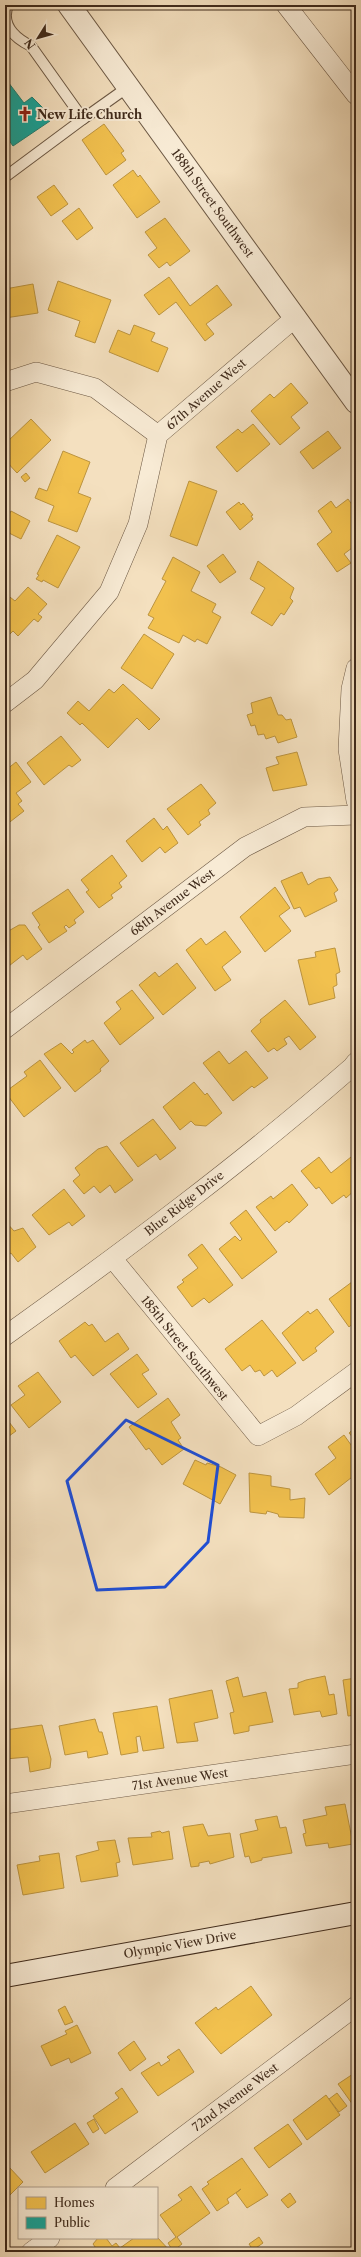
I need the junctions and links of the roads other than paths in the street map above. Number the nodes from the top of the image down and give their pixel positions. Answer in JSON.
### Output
{"nodes":[{"id":1,"x":8,"y":5,"type":"edge"},
{"id":2,"x":69,"y":5,"type":"edge"},
{"id":3,"x":286,"y":5,"type":"edge"},
{"id":4,"x":128,"y":86,"type":"junction"},
{"id":5,"x":356,"y":95,"type":"edge"},
{"id":6,"x":83,"y":119,"type":"junction"},
{"id":7,"x":5,"y":177,"type":"edge"},
{"id":8,"x":296,"y":317,"type":"junction"},
{"id":9,"x":5,"y":382,"type":"edge"},
{"id":10,"x":356,"y":402,"type":"edge"},
{"id":11,"x":158,"y":435,"type":"junction"},
{"id":12,"x":356,"y":668,"type":"edge"},
{"id":13,"x":5,"y":703,"type":"edge"},
{"id":14,"x":356,"y":801,"type":"edge"},
{"id":15,"x":356,"y":815,"type":"edge"},
{"id":16,"x":5,"y":1029,"type":"edge"},
{"id":17,"x":356,"y":1062,"type":"edge"},
{"id":18,"x":113,"y":1259,"type":"junction"},
{"id":19,"x":5,"y":1336,"type":"edge"},
{"id":20,"x":356,"y":1372,"type":"edge"},
{"id":21,"x":356,"y":1754,"type":"edge"},
{"id":22,"x":5,"y":1804,"type":"edge"},
{"id":23,"x":356,"y":1912,"type":"edge"},
{"id":24,"x":5,"y":1976,"type":"edge"},
{"id":25,"x":356,"y":2006,"type":"edge"},
{"id":26,"x":116,"y":2187,"type":"edge"},
{"id":27,"x":49,"y":2239,"type":"edge"},
{"id":28,"x":31,"y":2252,"type":"edge"}],
"edges":[{"from":1,"to":6,"type":"lane"},
{"from":2,"to":4,"type":"street","name":"188th Street Southwest"},
{"from":3,"to":5,"type":"street"},
{"from":4,"to":6,"type":"lane"},
{"from":4,"to":8,"type":"street","name":"188th Street Southwest"},
{"from":6,"to":7,"type":"lane"},
{"from":8,"to":10,"type":"street","name":"188th Street Southwest"},
{"from":8,"to":11,"type":"street","name":"67th Avenue West"},
{"from":9,"to":11,"type":"street"},
{"from":11,"to":13,"type":"street","name":"67th Avenue West"},
{"from":12,"to":14,"type":"street"},
{"from":15,"to":16,"type":"street","name":"68th Avenue West"},
{"from":17,"to":18,"type":"street","name":"Blue Ridge Drive"},
{"from":18,"to":19,"type":"street","name":"Blue Ridge Drive"},
{"from":18,"to":20,"type":"street","name":"185th Street Southwest"},
{"from":21,"to":22,"type":"street","name":"71st Avenue West"},
{"from":23,"to":24,"type":"street","name":"Olympic View Drive"},
{"from":25,"to":26,"type":"street","name":"72nd Avenue West"},
{"from":27,"to":28,"type":"street"}]}
